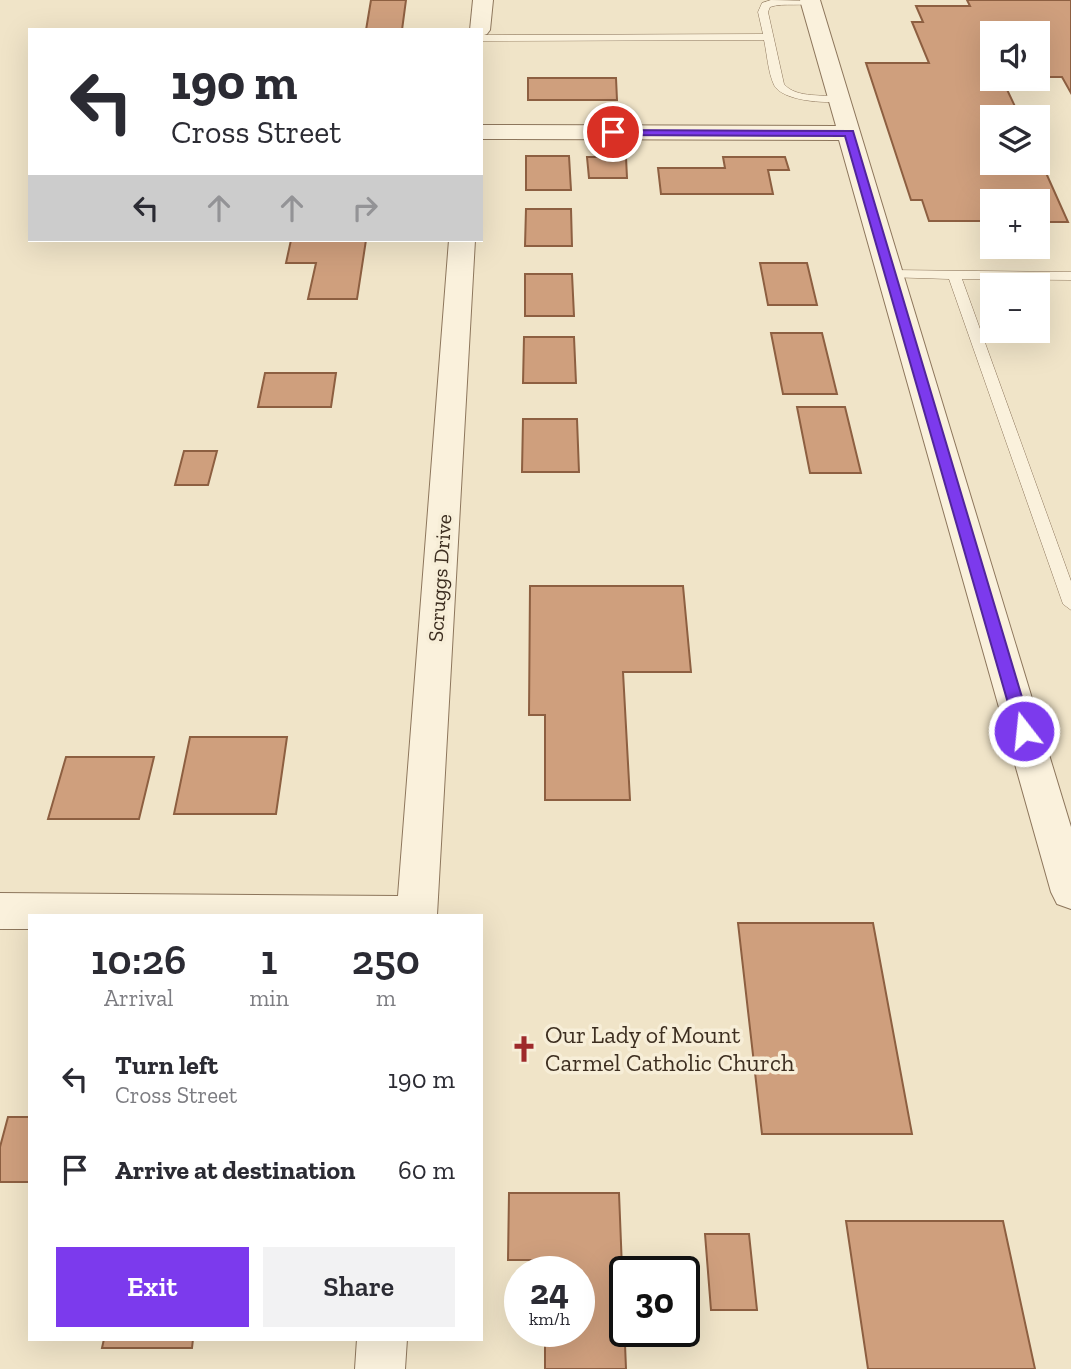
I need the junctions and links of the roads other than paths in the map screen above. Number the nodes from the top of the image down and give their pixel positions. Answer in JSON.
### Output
{"nodes":[{"id":1,"x":483,"y":0,"type":"edge"},
{"id":2,"x":811,"y":0,"type":"edge"},
{"id":3,"x":480,"y":28,"type":"edge"},
{"id":4,"x":767,"y":37,"type":"junction"},
{"id":5,"x":483,"y":38,"type":"edge"},
{"id":6,"x":839,"y":99,"type":"junction"},
{"id":7,"x":483,"y":132,"type":"edge"},
{"id":8,"x":849,"y":133,"type":"junction"},
{"id":9,"x":463,"y":242,"type":"edge"},
{"id":10,"x":891,"y":274,"type":"junction"},
{"id":11,"x":954,"y":275,"type":"junction"},
{"id":12,"x":1071,"y":276,"type":"edge"},
{"id":13,"x":1071,"y":604,"type":"edge"},
{"id":14,"x":1071,"y":892,"type":"edge"},
{"id":15,"x":0,"y":911,"type":"edge"},
{"id":16,"x":417,"y":914,"type":"edge"},
{"id":17,"x":382,"y":1341,"type":"edge"},
{"id":18,"x":380,"y":1369,"type":"edge"}],
"edges":[{"from":1,"to":3,"type":"street"},
{"from":2,"to":4,"type":"lane"},
{"from":2,"to":6,"type":"street"},
{"from":4,"to":5,"type":"lane"},
{"from":4,"to":6,"type":"lane"},
{"from":6,"to":8,"type":"street"},
{"from":7,"to":8,"type":"street"},
{"from":8,"to":10,"type":"street"},
{"from":9,"to":16,"type":"street","name":"Scruggs Drive"},
{"from":10,"to":11,"type":"lane"},
{"from":10,"to":14,"type":"street"},
{"from":11,"to":12,"type":"lane"},
{"from":11,"to":13,"type":"lane"},
{"from":15,"to":16,"type":"street"},
{"from":17,"to":18,"type":"street"}]}
